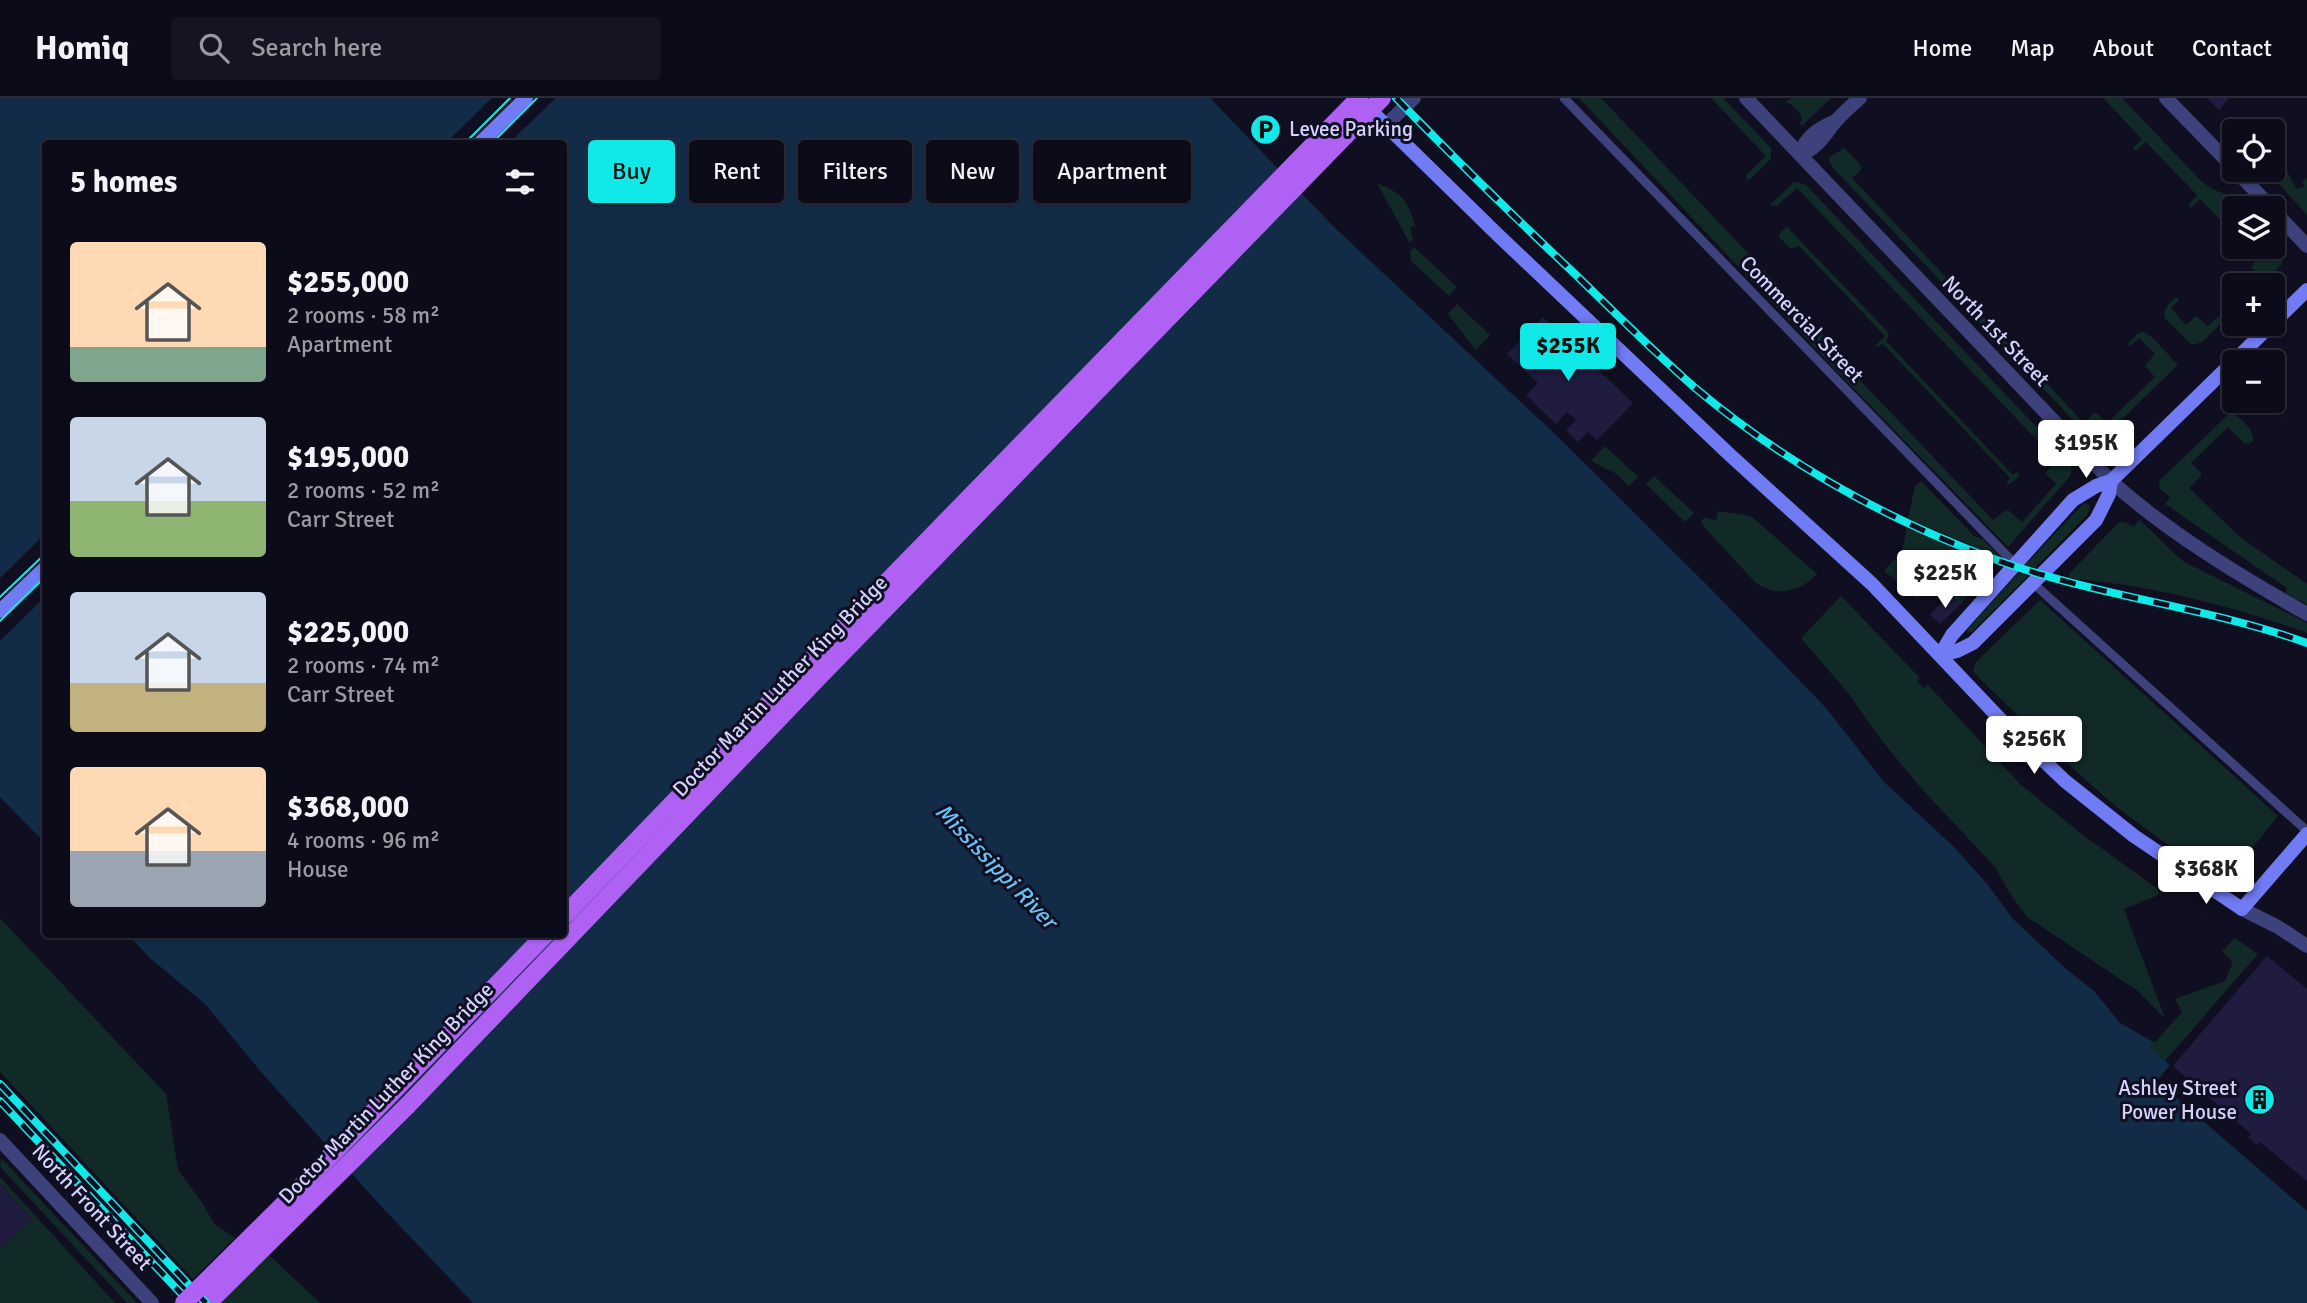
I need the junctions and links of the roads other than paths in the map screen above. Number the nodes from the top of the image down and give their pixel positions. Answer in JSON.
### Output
{"nodes":[{"id":1,"x":526,"y":98,"type":"edge"},
{"id":2,"x":1358,"y":98,"type":"edge"},
{"id":3,"x":1382,"y":98,"type":"edge"},
{"id":4,"x":1414,"y":98,"type":"edge"},
{"id":5,"x":1564,"y":98,"type":"edge"},
{"id":6,"x":1746,"y":98,"type":"edge"},
{"id":7,"x":1860,"y":98,"type":"edge"},
{"id":8,"x":2166,"y":98,"type":"edge"},
{"id":9,"x":1385,"y":126,"type":"junction"},
{"id":10,"x":483,"y":140,"type":"edge"},
{"id":11,"x":1800,"y":154,"type":"junction"},
{"id":12,"x":2222,"y":156,"type":"edge"},
{"id":13,"x":2246,"y":182,"type":"edge"},
{"id":14,"x":2260,"y":196,"type":"edge"},
{"id":15,"x":2285,"y":223,"type":"edge"},
{"id":16,"x":2307,"y":246,"type":"edge"},
{"id":17,"x":2307,"y":290,"type":"edge"},
{"id":18,"x":2285,"y":311,"type":"edge"},
{"id":19,"x":2260,"y":336,"type":"edge"},
{"id":20,"x":2111,"y":481,"type":"junction"},
{"id":21,"x":2015,"y":564,"type":"junction"},
{"id":22,"x":42,"y":571,"type":"edge"},
{"id":23,"x":2034,"y":584,"type":"junction"},
{"id":24,"x":0,"y":611,"type":"edge"},
{"id":25,"x":2307,"y":614,"type":"edge"},
{"id":26,"x":1940,"y":655,"type":"junction"},
{"id":27,"x":2307,"y":833,"type":"edge"},
{"id":28,"x":2242,"y":909,"type":"junction"},
{"id":29,"x":567,"y":913,"type":"edge"},
{"id":30,"x":542,"y":938,"type":"edge"},
{"id":31,"x":2307,"y":946,"type":"edge"},
{"id":32,"x":0,"y":1140,"type":"edge"},
{"id":33,"x":152,"y":1303,"type":"edge"},
{"id":34,"x":184,"y":1303,"type":"edge"},
{"id":35,"x":208,"y":1303,"type":"edge"}],
"edges":[{"from":1,"to":10,"type":"street"},
{"from":2,"to":9,"type":"street"},
{"from":2,"to":29,"type":"main road","name":"Doctor Martin Luther King Bridge","bridge":true},
{"from":3,"to":35,"type":"main road","name":"Doctor Martin Luther King Bridge","bridge":true},
{"from":4,"to":9,"type":"street"},
{"from":5,"to":21,"type":"lane","name":"Commercial Street"},
{"from":6,"to":11,"type":"street","name":"North 1st Street"},
{"from":7,"to":11,"type":"street"},
{"from":8,"to":12,"type":"street"},
{"from":9,"to":26,"type":"street"},
{"from":11,"to":20,"type":"street","name":"North 1st Street"},
{"from":13,"to":14,"type":"street"},
{"from":15,"to":16,"type":"street"},
{"from":17,"to":18,"type":"street"},
{"from":19,"to":20,"type":"street"},
{"from":20,"to":21,"type":"street"},
{"from":20,"to":23,"type":"street"},
{"from":20,"to":25,"type":"street","name":"North 1st Street"},
{"from":21,"to":26,"type":"street"},
{"from":22,"to":24,"type":"street"},
{"from":23,"to":26,"type":"street"},
{"from":23,"to":27,"type":"lane"},
{"from":26,"to":28,"type":"street"},
{"from":27,"to":28,"type":"street"},
{"from":28,"to":31,"type":"street"},
{"from":30,"to":34,"type":"main road","name":"Doctor Martin Luther King Bridge","bridge":true},
{"from":32,"to":33,"type":"street","name":"North Front Street"}]}
